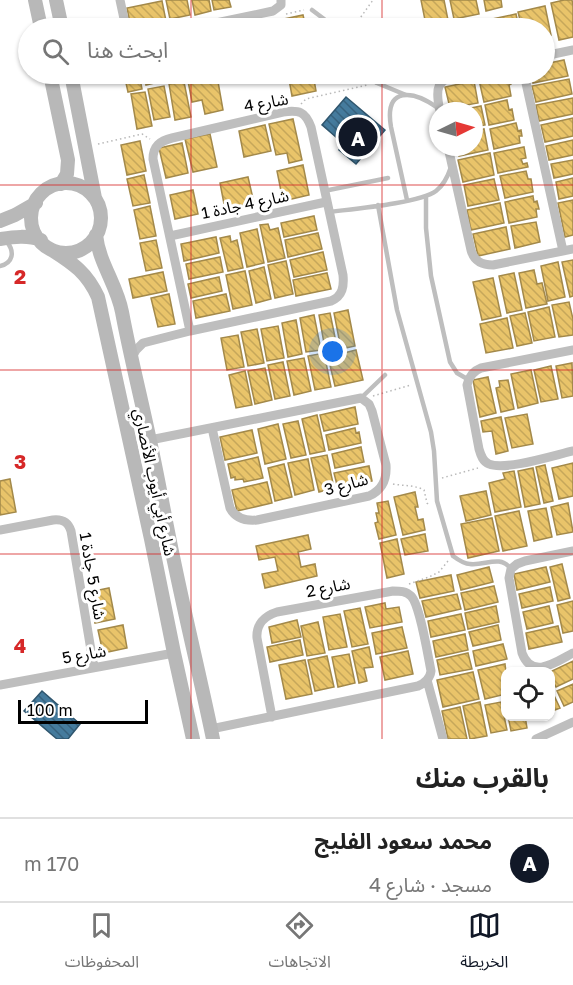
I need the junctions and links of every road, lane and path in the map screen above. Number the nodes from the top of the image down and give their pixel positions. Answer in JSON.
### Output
{"nodes":[{"id":1,"x":35,"y":0,"type":"edge"},
{"id":2,"x":56,"y":0,"type":"edge"},
{"id":3,"x":120,"y":0,"type":"edge"},
{"id":4,"x":281,"y":0,"type":"edge"},
{"id":5,"x":373,"y":0,"type":"edge"},
{"id":6,"x":312,"y":10,"type":"joint"},
{"id":7,"x":273,"y":11,"type":"junction"},
{"id":8,"x":39,"y":18,"type":"edge"},
{"id":9,"x":60,"y":18,"type":"edge"},
{"id":10,"x":124,"y":18,"type":"edge"},
{"id":11,"x":240,"y":18,"type":"edge"},
{"id":12,"x":323,"y":18,"type":"edge"},
{"id":13,"x":360,"y":18,"type":"edge"},
{"id":14,"x":573,"y":50,"type":"edge"},
{"id":15,"x":555,"y":54,"type":"edge"},
{"id":16,"x":52,"y":84,"type":"edge"},
{"id":17,"x":73,"y":84,"type":"edge"},
{"id":18,"x":373,"y":84,"type":"edge"},
{"id":19,"x":379,"y":84,"type":"edge"},
{"id":20,"x":440,"y":84,"type":"edge"},
{"id":21,"x":526,"y":84,"type":"edge"},
{"id":22,"x":406,"y":95,"type":"junction"},
{"id":23,"x":429,"y":102,"type":"edge"},
{"id":24,"x":438,"y":102,"type":"edge"},
{"id":25,"x":293,"y":111,"type":"junction"},
{"id":26,"x":85,"y":146,"type":"junction"},
{"id":27,"x":157,"y":146,"type":"junction"},
{"id":28,"x":450,"y":156,"type":"edge"},
{"id":29,"x":452,"y":164,"type":"junction"},
{"id":30,"x":388,"y":178,"type":"dead end"},
{"id":31,"x":61,"y":184,"type":"junction"},
{"id":32,"x":324,"y":191,"type":"junction"},
{"id":33,"x":426,"y":196,"type":"junction"},
{"id":34,"x":95,"y":198,"type":"junction"},
{"id":35,"x":407,"y":200,"type":"junction"},
{"id":36,"x":36,"y":202,"type":"junction"},
{"id":37,"x":326,"y":202,"type":"junction"},
{"id":38,"x":378,"y":205,"type":"junction"},
{"id":39,"x":328,"y":212,"type":"junction"},
{"id":40,"x":0,"y":221,"type":"edge"},
{"id":41,"x":96,"y":235,"type":"junction"},
{"id":42,"x":170,"y":236,"type":"junction"},
{"id":43,"x":1,"y":239,"type":"edge"},
{"id":44,"x":40,"y":240,"type":"junction"},
{"id":45,"x":573,"y":249,"type":"edge"},
{"id":46,"x":52,"y":250,"type":"junction"},
{"id":47,"x":563,"y":251,"type":"junction"},
{"id":48,"x":0,"y":266,"type":"edge"},
{"id":49,"x":190,"y":331,"type":"junction"},
{"id":50,"x":126,"y":333,"type":"junction"},
{"id":51,"x":143,"y":343,"type":"junction"},
{"id":52,"x":573,"y":350,"type":"edge"},
{"id":53,"x":131,"y":359,"type":"junction"},
{"id":54,"x":385,"y":375,"type":"dead end"},
{"id":55,"x":469,"y":380,"type":"junction"},
{"id":56,"x":417,"y":383,"type":"junction"},
{"id":57,"x":362,"y":399,"type":"junction"},
{"id":58,"x":212,"y":428,"type":"junction"},
{"id":59,"x":150,"y":440,"type":"junction"},
{"id":60,"x":573,"y":451,"type":"edge"},
{"id":61,"x":489,"y":465,"type":"junction"},
{"id":62,"x":435,"y":480,"type":"junction"},
{"id":63,"x":384,"y":483,"type":"junction"},
{"id":64,"x":438,"y":506,"type":"junction"},
{"id":65,"x":0,"y":530,"type":"edge"},
{"id":66,"x":169,"y":534,"type":"junction"},
{"id":67,"x":151,"y":539,"type":"junction"},
{"id":68,"x":573,"y":551,"type":"edge"},
{"id":69,"x":453,"y":556,"type":"junction"},
{"id":70,"x":175,"y":566,"type":"junction"},
{"id":71,"x":512,"y":569,"type":"junction"},
{"id":72,"x":158,"y":571,"type":"junction"},
{"id":73,"x":401,"y":591,"type":"junction"},
{"id":74,"x":174,"y":653,"type":"junction"},
{"id":75,"x":573,"y":653,"type":"edge"},
{"id":76,"x":94,"y":668,"type":"junction"},
{"id":77,"x":428,"y":680,"type":"junction"},
{"id":78,"x":0,"y":684,"type":"edge"},
{"id":79,"x":272,"y":717,"type":"junction"},
{"id":80,"x":573,"y":722,"type":"edge"},
{"id":81,"x":212,"y":734,"type":"edge"},
{"id":82,"x":193,"y":739,"type":"edge"},
{"id":83,"x":443,"y":739,"type":"edge"},
{"id":84,"x":536,"y":739,"type":"edge"}],
"edges":[{"from":1,"to":8,"type":"street"},
{"from":2,"to":9,"type":"street"},
{"from":3,"to":10,"type":"street"},
{"from":4,"to":7,"type":"street"},
{"from":5,"to":13,"type":"path"},
{"from":6,"to":7,"type":"path"},
{"from":6,"to":12,"type":"lane"},
{"from":7,"to":11,"type":"street"},
{"from":14,"to":15,"type":"street"},
{"from":16,"to":31,"type":"street"},
{"from":17,"to":26,"type":"street"},
{"from":18,"to":25,"type":"path"},
{"from":19,"to":22,"type":"lane"},
{"from":20,"to":24,"type":"street"},
{"from":21,"to":47,"type":"street"},
{"from":22,"to":23,"type":"lane"},
{"from":22,"to":35,"type":"lane"},
{"from":25,"to":27,"type":"street","name":"شارع 4"},
{"from":25,"to":32,"type":"street","name":"شارع 4"},
{"from":26,"to":27,"type":"path"},
{"from":26,"to":34,"type":"street"},
{"from":27,"to":42,"type":"street"},
{"from":28,"to":29,"type":"street"},
{"from":29,"to":33,"type":"lane"},
{"from":29,"to":47,"type":"street"},
{"from":30,"to":32,"type":"lane"},
{"from":31,"to":34,"type":"street"},
{"from":31,"to":36,"type":"street"},
{"from":32,"to":37,"type":"street","name":"شارع 4"},
{"from":33,"to":35,"type":"lane"},
{"from":33,"to":55,"type":"lane"},
{"from":34,"to":41,"type":"street"},
{"from":35,"to":38,"type":"lane"},
{"from":36,"to":40,"type":"street"},
{"from":36,"to":44,"type":"street"},
{"from":37,"to":39,"type":"street","name":"شارع 4"},
{"from":37,"to":42,"type":"street","name":"شارع 4 جادة 1"},
{"from":38,"to":39,"type":"lane"},
{"from":38,"to":56,"type":"lane"},
{"from":39,"to":49,"type":"street","name":"شارع 4"},
{"from":41,"to":46,"type":"street"},
{"from":41,"to":50,"type":"street","name":"شارع أبي أيوب الأنصاري"},
{"from":42,"to":49,"type":"street"},
{"from":43,"to":44,"type":"street"},
{"from":43,"to":48,"type":"lane"},
{"from":44,"to":46,"type":"street"},
{"from":45,"to":47,"type":"street"},
{"from":46,"to":67,"type":"street","name":"شارع أبي أيوب الأنصاري"},
{"from":49,"to":51,"type":"street","name":"شارع 4"},
{"from":50,"to":51,"type":"street"},
{"from":50,"to":53,"type":"street","name":"شارع أبي أيوب الأنصاري"},
{"from":51,"to":53,"type":"street"},
{"from":52,"to":55,"type":"street"},
{"from":53,"to":59,"type":"street","name":"شارع أبي أيوب الأنصاري"},
{"from":54,"to":57,"type":"lane"},
{"from":55,"to":61,"type":"street"},
{"from":56,"to":57,"type":"path"},
{"from":56,"to":62,"type":"lane"},
{"from":57,"to":58,"type":"street"},
{"from":57,"to":63,"type":"street","name":"شارع 3"},
{"from":58,"to":59,"type":"street"},
{"from":58,"to":63,"type":"street","name":"شارع 3"},
{"from":59,"to":66,"type":"street","name":"شارع أبي أيوب الأنصاري"},
{"from":60,"to":61,"type":"street"},
{"from":61,"to":62,"type":"path"},
{"from":62,"to":64,"type":"lane"},
{"from":63,"to":64,"type":"path"},
{"from":64,"to":69,"type":"lane"},
{"from":65,"to":76,"type":"street","name":"شارع 5 جادة 1"},
{"from":66,"to":67,"type":"street"},
{"from":66,"to":70,"type":"street","name":"شارع أبي أيوب الأنصاري"},
{"from":67,"to":72,"type":"street","name":"شارع أبي أيوب الأنصاري"},
{"from":68,"to":71,"type":"street"},
{"from":69,"to":71,"type":"lane"},
{"from":69,"to":73,"type":"path"},
{"from":70,"to":72,"type":"street"},
{"from":70,"to":81,"type":"street","name":"شارع أبي أيوب الأنصاري"},
{"from":71,"to":75,"type":"street"},
{"from":72,"to":74,"type":"street","name":"شارع أبي أيوب الأنصاري"},
{"from":73,"to":77,"type":"street"},
{"from":73,"to":79,"type":"street","name":"شارع 2"},
{"from":74,"to":76,"type":"street","name":"شارع 5"},
{"from":74,"to":82,"type":"street","name":"شارع أبي أيوب الأنصاري"},
{"from":76,"to":78,"type":"street","name":"شارع 5"},
{"from":77,"to":79,"type":"street"},
{"from":77,"to":83,"type":"street"},
{"from":79,"to":81,"type":"street"},
{"from":80,"to":84,"type":"street"}]}
